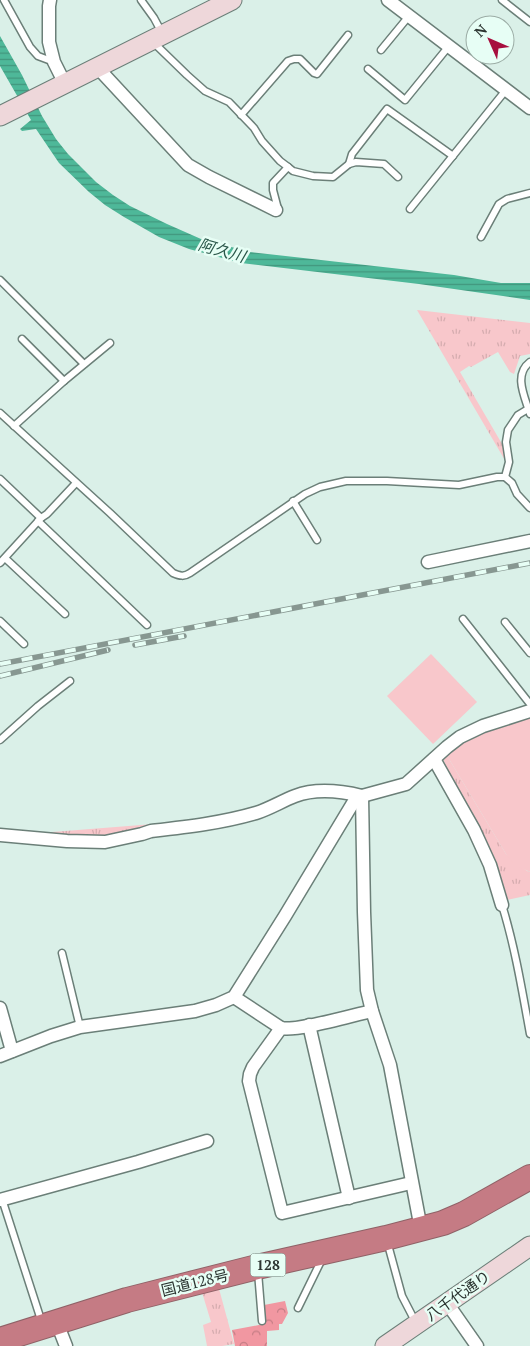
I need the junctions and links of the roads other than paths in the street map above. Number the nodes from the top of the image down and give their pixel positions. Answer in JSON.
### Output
{"nodes":[{"id":1,"x":4,"y":0,"type":"edge"},
{"id":2,"x":50,"y":0,"type":"edge"},
{"id":3,"x":142,"y":0,"type":"edge"},
{"id":4,"x":232,"y":0,"type":"edge"},
{"id":5,"x":388,"y":0,"type":"edge"},
{"id":6,"x":502,"y":0,"type":"edge"},
{"id":7,"x":409,"y":16,"type":"junction"},
{"id":8,"x":530,"y":22,"type":"edge"},
{"id":9,"x":348,"y":35,"type":"dead end"},
{"id":10,"x":157,"y":37,"type":"junction"},
{"id":11,"x":448,"y":46,"type":"junction"},
{"id":12,"x":381,"y":50,"type":"dead end"},
{"id":13,"x":54,"y":62,"type":"junction"},
{"id":14,"x":97,"y":67,"type":"junction"},
{"id":15,"x":368,"y":69,"type":"dead end"},
{"id":16,"x":62,"y":85,"type":"junction"},
{"id":17,"x":506,"y":90,"type":"junction"},
{"id":18,"x":530,"y":108,"type":"edge"},
{"id":19,"x":2,"y":115,"type":"edge"},
{"id":20,"x":241,"y":115,"type":"junction"},
{"id":21,"x":453,"y":156,"type":"junction"},
{"id":22,"x":349,"y":164,"type":"junction"},
{"id":23,"x":288,"y":167,"type":"junction"},
{"id":24,"x":398,"y":177,"type":"dead end"},
{"id":25,"x":530,"y":193,"type":"edge"},
{"id":26,"x":410,"y":209,"type":"dead end"},
{"id":27,"x":276,"y":210,"type":"joint"},
{"id":28,"x":481,"y":237,"type":"dead end"},
{"id":29,"x":0,"y":280,"type":"edge"},
{"id":30,"x":22,"y":338,"type":"dead end"},
{"id":31,"x":110,"y":344,"type":"dead end"},
{"id":32,"x":530,"y":362,"type":"edge"},
{"id":33,"x":84,"y":364,"type":"junction"},
{"id":34,"x":64,"y":381,"type":"junction"},
{"id":35,"x":529,"y":411,"type":"edge"},
{"id":36,"x":0,"y":413,"type":"edge"},
{"id":37,"x":14,"y":426,"type":"junction"},
{"id":38,"x":505,"y":477,"type":"junction"},
{"id":39,"x":0,"y":479,"type":"edge"},
{"id":40,"x":76,"y":482,"type":"junction"},
{"id":41,"x":293,"y":502,"type":"junction"},
{"id":42,"x":530,"y":508,"type":"edge"},
{"id":43,"x":39,"y":519,"type":"junction"},
{"id":44,"x":316,"y":540,"type":"dead end"},
{"id":45,"x":530,"y":541,"type":"edge"},
{"id":46,"x":2,"y":561,"type":"edge"},
{"id":47,"x":428,"y":562,"type":"dead end"},
{"id":48,"x":65,"y":614,"type":"dead end"},
{"id":49,"x":463,"y":619,"type":"dead end"},
{"id":50,"x":0,"y":621,"type":"edge"},
{"id":51,"x":505,"y":622,"type":"dead end"},
{"id":52,"x":147,"y":625,"type":"dead end"},
{"id":53,"x":24,"y":644,"type":"dead end"},
{"id":54,"x":530,"y":653,"type":"edge"},
{"id":55,"x":70,"y":681,"type":"dead end"},
{"id":56,"x":530,"y":704,"type":"edge"},
{"id":57,"x":530,"y":711,"type":"edge"},
{"id":58,"x":0,"y":740,"type":"edge"},
{"id":59,"x":434,"y":759,"type":"junction"},
{"id":60,"x":362,"y":796,"type":"junction"},
{"id":61,"x":0,"y":835,"type":"edge"},
{"id":62,"x":502,"y":905,"type":"joint"},
{"id":63,"x":62,"y":954,"type":"dead end"},
{"id":64,"x":234,"y":998,"type":"junction"},
{"id":65,"x":527,"y":1004,"type":"edge"},
{"id":66,"x":0,"y":1008,"type":"edge"},
{"id":67,"x":372,"y":1011,"type":"junction"},
{"id":68,"x":309,"y":1025,"type":"junction"},
{"id":69,"x":80,"y":1027,"type":"junction"},
{"id":70,"x":281,"y":1028,"type":"junction"},
{"id":71,"x":530,"y":1034,"type":"edge"},
{"id":72,"x":12,"y":1051,"type":"junction"},
{"id":73,"x":0,"y":1056,"type":"edge"},
{"id":74,"x":207,"y":1140,"type":"dead end"},
{"id":75,"x":530,"y":1177,"type":"edge"},
{"id":76,"x":411,"y":1183,"type":"junction"},
{"id":77,"x":349,"y":1198,"type":"junction"},
{"id":78,"x":1,"y":1200,"type":"edge"},
{"id":79,"x":421,"y":1229,"type":"junction"},
{"id":80,"x":386,"y":1238,"type":"junction"},
{"id":81,"x":530,"y":1246,"type":"edge"},
{"id":82,"x":326,"y":1252,"type":"junction"},
{"id":83,"x":257,"y":1267,"type":"junction"},
{"id":84,"x":447,"y":1303,"type":"junction"},
{"id":85,"x":298,"y":1308,"type":"dead end"},
{"id":86,"x":262,"y":1321,"type":"dead end"},
{"id":87,"x":50,"y":1325,"type":"junction"},
{"id":88,"x":416,"y":1325,"type":"junction"},
{"id":89,"x":0,"y":1340,"type":"edge"},
{"id":90,"x":66,"y":1346,"type":"edge"},
{"id":91,"x":385,"y":1346,"type":"edge"},
{"id":92,"x":476,"y":1346,"type":"edge"}],
"edges":[{"from":1,"to":13,"type":"lane"},
{"from":2,"to":13,"type":"street"},
{"from":3,"to":10,"type":"lane"},
{"from":4,"to":10,"type":"street"},
{"from":5,"to":7,"type":"street"},
{"from":6,"to":8,"type":"lane"},
{"from":7,"to":11,"type":"street"},
{"from":7,"to":12,"type":"lane"},
{"from":9,"to":20,"type":"lane"},
{"from":10,"to":14,"type":"street"},
{"from":10,"to":20,"type":"lane"},
{"from":11,"to":15,"type":"lane"},
{"from":11,"to":17,"type":"street"},
{"from":13,"to":16,"type":"street"},
{"from":14,"to":16,"type":"street"},
{"from":14,"to":27,"type":"street"},
{"from":16,"to":19,"type":"street"},
{"from":17,"to":18,"type":"street"},
{"from":17,"to":21,"type":"lane"},
{"from":20,"to":23,"type":"lane"},
{"from":21,"to":22,"type":"lane"},
{"from":21,"to":26,"type":"lane"},
{"from":22,"to":23,"type":"lane"},
{"from":22,"to":24,"type":"lane"},
{"from":23,"to":27,"type":"lane"},
{"from":25,"to":28,"type":"lane"},
{"from":29,"to":33,"type":"lane"},
{"from":30,"to":34,"type":"lane"},
{"from":31,"to":33,"type":"lane"},
{"from":32,"to":35,"type":"lane"},
{"from":33,"to":34,"type":"lane"},
{"from":34,"to":37,"type":"lane"},
{"from":35,"to":38,"type":"lane"},
{"from":36,"to":37,"type":"lane"},
{"from":37,"to":40,"type":"lane"},
{"from":38,"to":41,"type":"lane"},
{"from":38,"to":42,"type":"lane"},
{"from":39,"to":43,"type":"lane"},
{"from":40,"to":41,"type":"lane"},
{"from":40,"to":43,"type":"lane"},
{"from":41,"to":44,"type":"lane"},
{"from":43,"to":46,"type":"lane"},
{"from":43,"to":52,"type":"lane"},
{"from":45,"to":47,"type":"street"},
{"from":46,"to":48,"type":"lane"},
{"from":49,"to":56,"type":"lane"},
{"from":50,"to":53,"type":"lane"},
{"from":51,"to":54,"type":"lane"},
{"from":55,"to":58,"type":"lane"},
{"from":57,"to":59,"type":"street"},
{"from":59,"to":60,"type":"street"},
{"from":59,"to":62,"type":"street"},
{"from":60,"to":61,"type":"street"},
{"from":60,"to":64,"type":"street"},
{"from":60,"to":67,"type":"street"},
{"from":62,"to":65,"type":"lane"},
{"from":63,"to":69,"type":"lane"},
{"from":64,"to":69,"type":"street"},
{"from":64,"to":70,"type":"street"},
{"from":65,"to":71,"type":"lane"},
{"from":66,"to":72,"type":"street"},
{"from":67,"to":68,"type":"street"},
{"from":67,"to":76,"type":"street"},
{"from":68,"to":70,"type":"street"},
{"from":68,"to":77,"type":"street"},
{"from":69,"to":72,"type":"street"},
{"from":70,"to":77,"type":"street"},
{"from":72,"to":73,"type":"street"},
{"from":74,"to":78,"type":"street"},
{"from":75,"to":79,"type":"highway","name":"国道128号","number":"128"},
{"from":76,"to":77,"type":"street"},
{"from":76,"to":79,"type":"street"},
{"from":78,"to":87,"type":"lane"},
{"from":79,"to":80,"type":"highway","name":"国道128号","number":"128"},
{"from":80,"to":82,"type":"highway","name":"国道128号","number":"128"},
{"from":80,"to":88,"type":"lane"},
{"from":81,"to":84,"type":"street","name":"八千代通り"},
{"from":82,"to":83,"type":"highway","name":"国道128号","number":"128"},
{"from":82,"to":85,"type":"lane"},
{"from":83,"to":86,"type":"lane"},
{"from":83,"to":87,"type":"highway","name":"国道128号","number":"128"},
{"from":84,"to":88,"type":"street","name":"八千代通り"},
{"from":84,"to":92,"type":"street"},
{"from":87,"to":89,"type":"highway","name":"国道128号","number":"128"},
{"from":87,"to":90,"type":"street"},
{"from":88,"to":91,"type":"street","name":"八千代通り"}]}
